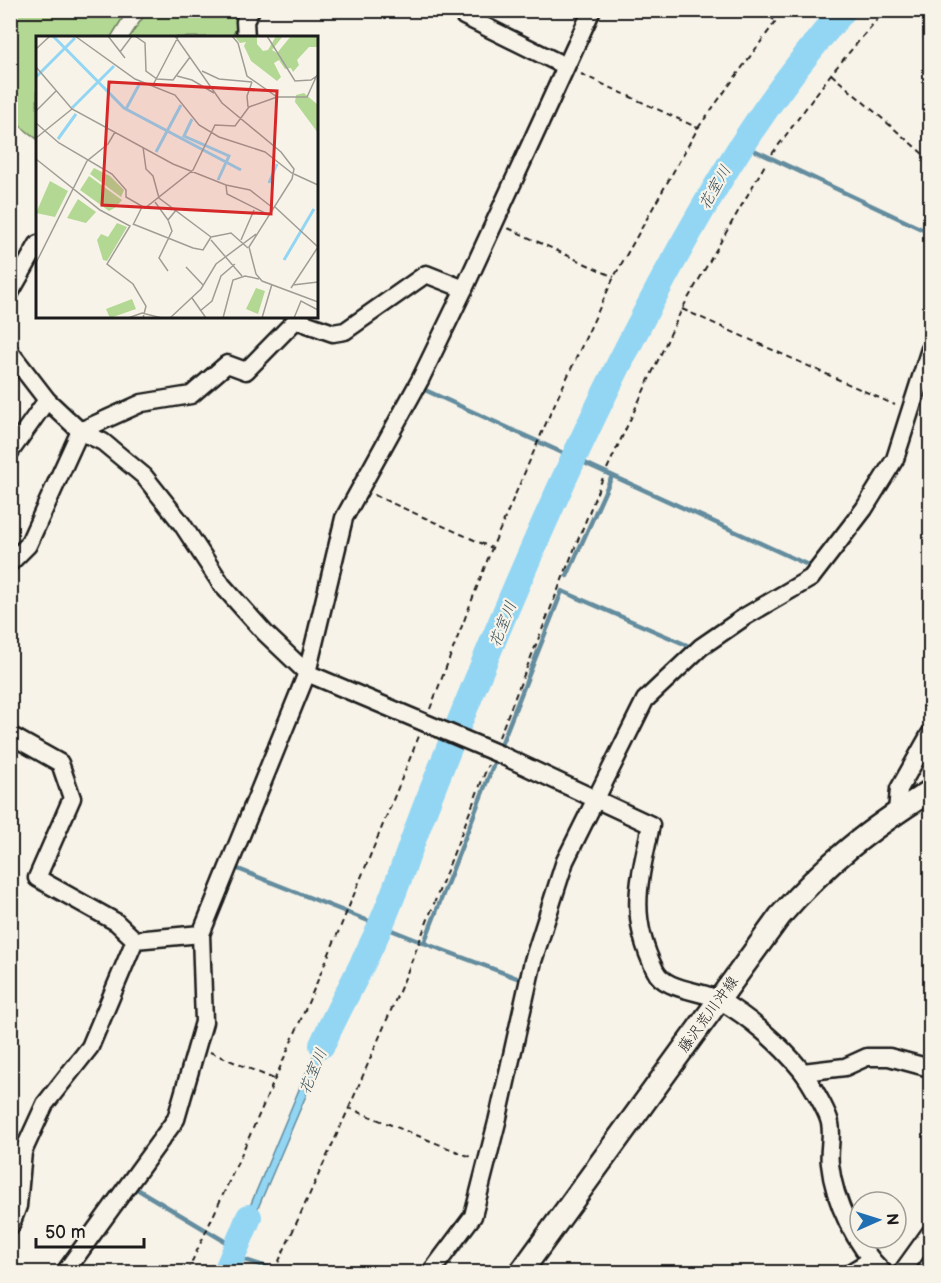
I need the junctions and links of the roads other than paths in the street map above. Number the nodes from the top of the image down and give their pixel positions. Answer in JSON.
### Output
{"nodes":[{"id":1,"x":251,"y":10,"type":"edge"},
{"id":2,"x":459,"y":10,"type":"edge"},
{"id":3,"x":592,"y":10,"type":"edge"},
{"id":4,"x":246,"y":36,"type":"edge"},
{"id":5,"x":565,"y":66,"type":"junction"},
{"id":6,"x":36,"y":248,"type":"edge"},
{"id":7,"x":464,"y":290,"type":"junction"},
{"id":8,"x":10,"y":293,"type":"edge"},
{"id":9,"x":930,"y":349,"type":"edge"},
{"id":10,"x":10,"y":352,"type":"edge"},
{"id":11,"x":47,"y":400,"type":"junction"},
{"id":12,"x":80,"y":431,"type":"junction"},
{"id":13,"x":10,"y":452,"type":"edge"},
{"id":14,"x":10,"y":563,"type":"edge"},
{"id":15,"x":307,"y":673,"type":"junction"},
{"id":16,"x":930,"y":734,"type":"edge"},
{"id":17,"x":10,"y":735,"type":"edge"},
{"id":18,"x":930,"y":791,"type":"edge"},
{"id":19,"x":595,"y":801,"type":"junction"},
{"id":20,"x":897,"y":812,"type":"junction"},
{"id":21,"x":201,"y":934,"type":"junction"},
{"id":22,"x":135,"y":940,"type":"junction"},
{"id":23,"x":719,"y":999,"type":"junction"},
{"id":24,"x":930,"y":1068,"type":"edge"},
{"id":25,"x":803,"y":1072,"type":"junction"},
{"id":26,"x":17,"y":1150,"type":"edge"},
{"id":27,"x":10,"y":1227,"type":"edge"},
{"id":28,"x":930,"y":1233,"type":"edge"},
{"id":29,"x":871,"y":1260,"type":"junction"},
{"id":30,"x":65,"y":1272,"type":"edge"},
{"id":31,"x":431,"y":1272,"type":"edge"},
{"id":32,"x":521,"y":1272,"type":"edge"},
{"id":33,"x":851,"y":1272,"type":"edge"},
{"id":34,"x":883,"y":1272,"type":"edge"},
{"id":35,"x":902,"y":1272,"type":"edge"}],
"edges":[{"from":1,"to":4,"type":"street"},
{"from":2,"to":5,"type":"street"},
{"from":3,"to":5,"type":"street"},
{"from":5,"to":7,"type":"street"},
{"from":6,"to":8,"type":"street"},
{"from":7,"to":12,"type":"street"},
{"from":7,"to":15,"type":"street"},
{"from":9,"to":19,"type":"street"},
{"from":10,"to":11,"type":"street"},
{"from":11,"to":12,"type":"street"},
{"from":11,"to":13,"type":"street"},
{"from":12,"to":14,"type":"street"},
{"from":12,"to":15,"type":"street"},
{"from":15,"to":19,"type":"street"},
{"from":15,"to":21,"type":"street"},
{"from":16,"to":20,"type":"street"},
{"from":17,"to":22,"type":"street"},
{"from":18,"to":20,"type":"main road","name":"藤沢荒川沖線"},
{"from":19,"to":23,"type":"street"},
{"from":19,"to":31,"type":"street"},
{"from":20,"to":23,"type":"main road","name":"藤沢荒川沖線"},
{"from":21,"to":22,"type":"street"},
{"from":21,"to":30,"type":"street"},
{"from":22,"to":26,"type":"street"},
{"from":23,"to":25,"type":"street"},
{"from":23,"to":32,"type":"main road","name":"藤沢荒川沖線"},
{"from":24,"to":25,"type":"street"},
{"from":25,"to":29,"type":"street"},
{"from":26,"to":27,"type":"street"},
{"from":28,"to":35,"type":"street"},
{"from":29,"to":33,"type":"street"},
{"from":29,"to":34,"type":"street"}]}
